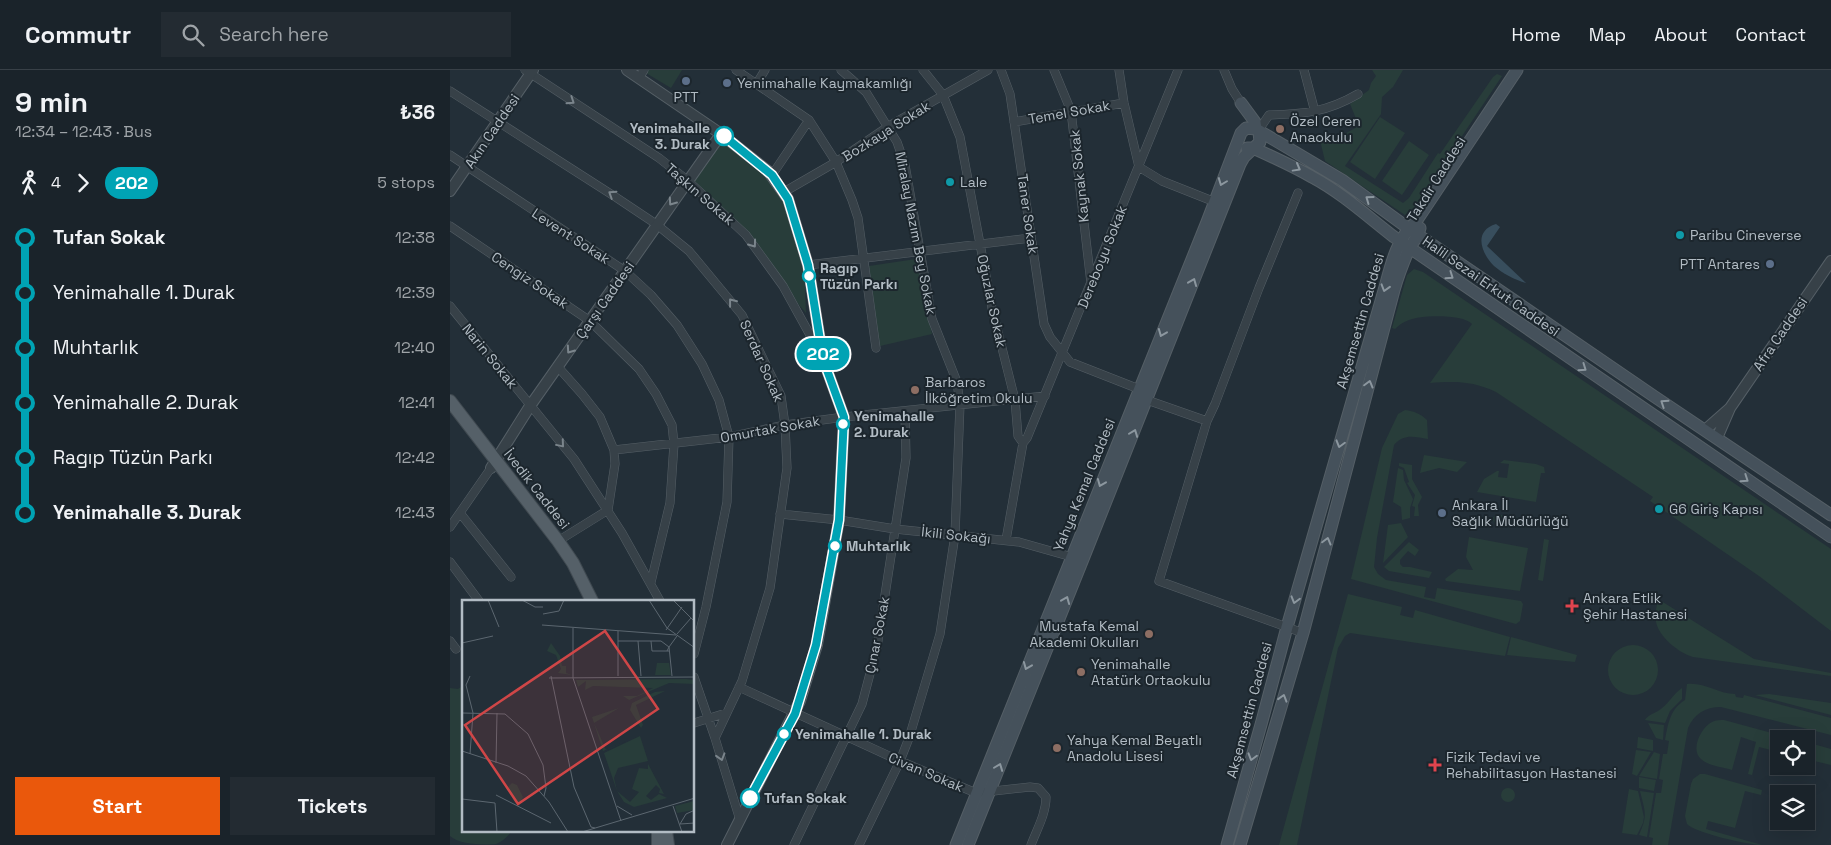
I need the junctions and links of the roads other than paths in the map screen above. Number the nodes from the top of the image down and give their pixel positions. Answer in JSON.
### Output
{"nodes":[{"id":1,"x":628,"y":70,"type":"edge"},
{"id":2,"x":736,"y":70,"type":"edge"},
{"id":3,"x":765,"y":70,"type":"edge"},
{"id":4,"x":841,"y":70,"type":"edge"},
{"id":5,"x":923,"y":70,"type":"edge"},
{"id":6,"x":988,"y":70,"type":"edge"},
{"id":7,"x":1001,"y":70,"type":"edge"},
{"id":8,"x":1054,"y":70,"type":"edge"},
{"id":9,"x":1119,"y":70,"type":"edge"},
{"id":10,"x":1178,"y":70,"type":"edge"},
{"id":11,"x":1224,"y":70,"type":"edge"},
{"id":12,"x":1304,"y":70,"type":"edge"},
{"id":13,"x":1517,"y":70,"type":"edge"},
{"id":14,"x":1527,"y":70,"type":"edge"},
{"id":15,"x":530,"y":71,"type":"edge"},
{"id":16,"x":642,"y":74,"type":"edge"},
{"id":17,"x":756,"y":83,"type":"junction"},
{"id":18,"x":450,"y":91,"type":"edge"},
{"id":19,"x":1358,"y":94,"type":"dead end"},
{"id":20,"x":943,"y":95,"type":"junction"},
{"id":21,"x":1124,"y":103,"type":"junction"},
{"id":22,"x":1241,"y":104,"type":"junction"},
{"id":23,"x":1071,"y":111,"type":"junction"},
{"id":24,"x":1315,"y":112,"type":"junction"},
{"id":25,"x":809,"y":120,"type":"junction"},
{"id":26,"x":498,"y":122,"type":"junction"},
{"id":27,"x":1014,"y":122,"type":"junction"},
{"id":28,"x":889,"y":126,"type":"junction"},
{"id":29,"x":1258,"y":130,"type":"junction"},
{"id":30,"x":721,"y":134,"type":"junction"},
{"id":31,"x":1240,"y":134,"type":"junction"},
{"id":32,"x":1253,"y":148,"type":"junction"},
{"id":33,"x":450,"y":155,"type":"edge"},
{"id":34,"x":836,"y":162,"type":"junction"},
{"id":35,"x":468,"y":166,"type":"junction"},
{"id":36,"x":1139,"y":167,"type":"junction"},
{"id":37,"x":772,"y":175,"type":"junction"},
{"id":38,"x":687,"y":180,"type":"junction"},
{"id":39,"x":450,"y":191,"type":"edge"},
{"id":40,"x":784,"y":192,"type":"junction"},
{"id":41,"x":1298,"y":193,"type":"dead end"},
{"id":42,"x":1215,"y":202,"type":"junction"},
{"id":43,"x":656,"y":224,"type":"junction"},
{"id":44,"x":450,"y":226,"type":"edge"},
{"id":45,"x":1408,"y":228,"type":"junction"},
{"id":46,"x":1418,"y":235,"type":"junction"},
{"id":47,"x":1031,"y":238,"type":"junction"},
{"id":48,"x":980,"y":245,"type":"junction"},
{"id":49,"x":1405,"y":245,"type":"junction"},
{"id":50,"x":920,"y":253,"type":"junction"},
{"id":51,"x":863,"y":259,"type":"junction"},
{"id":52,"x":1831,"y":261,"type":"edge"},
{"id":53,"x":808,"y":265,"type":"junction"},
{"id":54,"x":624,"y":271,"type":"junction"},
{"id":55,"x":1091,"y":285,"type":"junction"},
{"id":56,"x":450,"y":306,"type":"edge"},
{"id":57,"x":590,"y":321,"type":"junction"},
{"id":58,"x":876,"y":348,"type":"dead end"},
{"id":59,"x":1064,"y":352,"type":"junction"},
{"id":60,"x":823,"y":359,"type":"junction"},
{"id":61,"x":558,"y":367,"type":"junction"},
{"id":62,"x":1139,"y":389,"type":"junction"},
{"id":63,"x":1045,"y":396,"type":"junction"},
{"id":64,"x":1015,"y":400,"type":"junction"},
{"id":65,"x":1147,"y":400,"type":"junction"},
{"id":66,"x":450,"y":402,"type":"edge"},
{"id":67,"x":960,"y":404,"type":"junction"},
{"id":68,"x":530,"y":406,"type":"junction"},
{"id":69,"x":1730,"y":408,"type":"junction"},
{"id":70,"x":905,"y":411,"type":"junction"},
{"id":71,"x":450,"y":416,"type":"edge"},
{"id":72,"x":844,"y":417,"type":"junction"},
{"id":73,"x":1207,"y":421,"type":"junction"},
{"id":74,"x":785,"y":425,"type":"junction"},
{"id":75,"x":1705,"y":430,"type":"junction"},
{"id":76,"x":729,"y":438,"type":"junction"},
{"id":77,"x":1717,"y":438,"type":"junction"},
{"id":78,"x":1023,"y":443,"type":"junction"},
{"id":79,"x":674,"y":444,"type":"junction"},
{"id":80,"x":1694,"y":444,"type":"junction"},
{"id":81,"x":614,"y":450,"type":"junction"},
{"id":82,"x":1705,"y":452,"type":"junction"},
{"id":83,"x":494,"y":464,"type":"junction"},
{"id":84,"x":608,"y":510,"type":"junction"},
{"id":85,"x":460,"y":513,"type":"junction"},
{"id":86,"x":780,"y":514,"type":"junction"},
{"id":87,"x":1831,"y":515,"type":"edge"},
{"id":88,"x":839,"y":520,"type":"junction"},
{"id":89,"x":450,"y":527,"type":"edge"},
{"id":90,"x":895,"y":529,"type":"junction"},
{"id":91,"x":955,"y":535,"type":"junction"},
{"id":92,"x":1831,"y":537,"type":"edge"},
{"id":93,"x":1006,"y":540,"type":"junction"},
{"id":94,"x":558,"y":541,"type":"junction"},
{"id":95,"x":1072,"y":557,"type":"junction"},
{"id":96,"x":450,"y":562,"type":"edge"},
{"id":97,"x":511,"y":578,"type":"dead end"},
{"id":98,"x":651,"y":582,"type":"junction"},
{"id":99,"x":478,"y":600,"type":"edge"},
{"id":100,"x":582,"y":600,"type":"edge"},
{"id":101,"x":592,"y":600,"type":"edge"},
{"id":102,"x":660,"y":600,"type":"edge"},
{"id":103,"x":1287,"y":627,"type":"junction"},
{"id":104,"x":1303,"y":633,"type":"junction"},
{"id":105,"x":450,"y":641,"type":"edge"},
{"id":106,"x":456,"y":649,"type":"dead end"},
{"id":107,"x":695,"y":650,"type":"edge"},
{"id":108,"x":695,"y":680,"type":"edge"},
{"id":109,"x":739,"y":687,"type":"junction"},
{"id":110,"x":726,"y":712,"type":"junction"},
{"id":111,"x":795,"y":714,"type":"junction"},
{"id":112,"x":709,"y":719,"type":"junction"},
{"id":113,"x":695,"y":723,"type":"edge"},
{"id":114,"x":846,"y":737,"type":"junction"},
{"id":115,"x":715,"y":738,"type":"junction"},
{"id":116,"x":900,"y":762,"type":"junction"},
{"id":117,"x":990,"y":791,"type":"junction"},
{"id":118,"x":976,"y":793,"type":"junction"},
{"id":119,"x":740,"y":820,"type":"junction"},
{"id":120,"x":658,"y":832,"type":"edge"},
{"id":121,"x":666,"y":832,"type":"edge"},
{"id":122,"x":658,"y":845,"type":"edge"},
{"id":123,"x":668,"y":845,"type":"edge"},
{"id":124,"x":727,"y":845,"type":"edge"},
{"id":125,"x":794,"y":845,"type":"edge"},
{"id":126,"x":859,"y":845,"type":"edge"},
{"id":127,"x":956,"y":845,"type":"edge"},
{"id":128,"x":968,"y":845,"type":"edge"},
{"id":129,"x":1031,"y":845,"type":"edge"},
{"id":130,"x":1227,"y":845,"type":"edge"},
{"id":131,"x":1240,"y":845,"type":"edge"}],
"edges":[{"from":1,"to":16,"type":"street"},
{"from":2,"to":17,"type":"street"},
{"from":3,"to":17,"type":"street"},
{"from":4,"to":28,"type":"street","name":"Miralay Nazım Bey Sokak"},
{"from":5,"to":20,"type":"street","name":"Oğuzlar Sokak"},
{"from":6,"to":20,"type":"street","name":"Bozkaya Sokak"},
{"from":7,"to":27,"type":"street","name":"Taner Sokak"},
{"from":8,"to":23,"type":"street","name":"Kaynak Sokak"},
{"from":9,"to":21,"type":"street"},
{"from":10,"to":36,"type":"street","name":"Dereboyu Sokak"},
{"from":11,"to":22,"type":"street"},
{"from":12,"to":24,"type":"street"},
{"from":13,"to":45,"type":"main road","name":"Takdir Caddesi"},
{"from":14,"to":46,"type":"main road","name":"Takdir Caddesi"},
{"from":15,"to":26,"type":"street","name":"Akın Caddesi"},
{"from":15,"to":38,"type":"street","name":"Taşkın Sokak","one_way":true},
{"from":16,"to":30,"type":"street"},
{"from":17,"to":25,"type":"street"},
{"from":18,"to":26,"type":"street","name":"Serdar Sokak"},
{"from":19,"to":24,"type":"street"},
{"from":20,"to":28,"type":"street","name":"Bozkaya Sokak"},
{"from":20,"to":48,"type":"street","name":"Oğuzlar Sokak"},
{"from":21,"to":23,"type":"street","name":"Temel Sokak"},
{"from":21,"to":36,"type":"street"},
{"from":22,"to":29,"type":"main road"},
{"from":22,"to":31,"type":"main road","name":"Yahya Kemal Caddesi"},
{"from":23,"to":27,"type":"street","name":"Temel Sokak"},
{"from":23,"to":55,"type":"street","name":"Kaynak Sokak"},
{"from":24,"to":29,"type":"street"},
{"from":25,"to":34,"type":"street"},
{"from":25,"to":37,"type":"street"},
{"from":26,"to":35,"type":"street","name":"Akın Caddesi"},
{"from":43,"to":26,"type":"street","name":"Serdar Sokak","one_way":true},
{"from":27,"to":47,"type":"street","name":"Taner Sokak"},
{"from":28,"to":34,"type":"street","name":"Bozkaya Sokak"},
{"from":28,"to":50,"type":"street","name":"Miralay Nazım Bey Sokak"},
{"from":29,"to":31,"type":"main road"},
{"from":29,"to":32,"type":"main road"},
{"from":45,"to":29,"type":"main road","name":"Halil Sezai Erkut Caddesi","one_way":true},
{"from":30,"to":37,"type":"street"},
{"from":30,"to":38,"type":"street","name":"Çarşı Caddesi"},
{"from":31,"to":32,"type":"main road","name":"Halil Sezai Erkut Caddesi"},
{"from":31,"to":42,"type":"main road","name":"Yahya Kemal Caddesi","one_way":true},
{"from":32,"to":49,"type":"main road","name":"Halil Sezai Erkut Caddesi","one_way":true},
{"from":65,"to":32,"type":"main road","name":"Yahya Kemal Caddesi","one_way":true},
{"from":33,"to":35,"type":"street","name":"Levent Sokak"},
{"from":34,"to":40,"type":"street","name":"Bozkaya Sokak"},
{"from":34,"to":51,"type":"street"},
{"from":35,"to":39,"type":"street","name":"Akın Caddesi"},
{"from":35,"to":54,"type":"street","name":"Levent Sokak"},
{"from":36,"to":42,"type":"street"},
{"from":36,"to":55,"type":"street","name":"Dereboyu Sokak"},
{"from":37,"to":40,"type":"street"},
{"from":38,"to":43,"type":"street","name":"Çarşı Caddesi","one_way":true},
{"from":38,"to":60,"type":"street","name":"Taşkın Sokak","one_way":true},
{"from":40,"to":53,"type":"street"},
{"from":41,"to":73,"type":"street"},
{"from":42,"to":62,"type":"main road","name":"Yahya Kemal Caddesi","one_way":true},
{"from":43,"to":54,"type":"street","name":"Çarşı Caddesi"},
{"from":74,"to":43,"type":"street","name":"Serdar Sokak","one_way":true},
{"from":44,"to":57,"type":"street","name":"Cengiz Sokak"},
{"from":45,"to":46,"type":"main road","name":"Takdir Caddesi"},
{"from":45,"to":49,"type":"main road","name":"Halil Sezai Erkut Caddesi"},
{"from":46,"to":49,"type":"main road","name":"Halil Sezai Erkut Caddesi"},
{"from":75,"to":46,"type":"main road","name":"Halil Sezai Erkut Caddesi","one_way":true},
{"from":47,"to":48,"type":"street"},
{"from":47,"to":59,"type":"street","name":"Taner Sokak"},
{"from":48,"to":50,"type":"street"},
{"from":48,"to":64,"type":"street","name":"Oğuzlar Sokak"},
{"from":49,"to":80,"type":"main road","name":"Halil Sezai Erkut Caddesi","one_way":true},
{"from":49,"to":103,"type":"main road","name":"Akşemsettin Caddesi","one_way":true},
{"from":104,"to":49,"type":"main road","name":"Akşemsettin Caddesi","one_way":true},
{"from":50,"to":51,"type":"street"},
{"from":50,"to":67,"type":"street","name":"Miralay Nazım Bey Sokak"},
{"from":51,"to":53,"type":"street"},
{"from":51,"to":58,"type":"street"},
{"from":52,"to":69,"type":"street","name":"Afra Caddesi"},
{"from":53,"to":60,"type":"street"},
{"from":54,"to":57,"type":"street","name":"Çarşı Caddesi"},
{"from":54,"to":76,"type":"street","name":"Levent Sokak"},
{"from":55,"to":59,"type":"street","name":"Dereboyu Sokak"},
{"from":56,"to":68,"type":"street","name":"Narin Sokak"},
{"from":57,"to":61,"type":"street","name":"Çarşı Caddesi","one_way":true},
{"from":57,"to":79,"type":"street","name":"Cengiz Sokak"},
{"from":59,"to":62,"type":"street","name":"Taner Sokak"},
{"from":59,"to":63,"type":"street","name":"Dereboyu Sokak"},
{"from":60,"to":72,"type":"street"},
{"from":61,"to":68,"type":"street","name":"Çarşı Caddesi"},
{"from":61,"to":81,"type":"street"},
{"from":62,"to":65,"type":"street"},
{"from":62,"to":95,"type":"main road","name":"Yahya Kemal Caddesi","one_way":true},
{"from":63,"to":64,"type":"street","name":"Omurtak Sokak"},
{"from":63,"to":78,"type":"street","name":"Dereboyu Sokak"},
{"from":64,"to":67,"type":"street","name":"Omurtak Sokak"},
{"from":64,"to":78,"type":"street","name":"Oğuzlar Sokak"},
{"from":65,"to":73,"type":"street"},
{"from":117,"to":65,"type":"main road","name":"Yahya Kemal Caddesi","one_way":true},
{"from":66,"to":83,"type":"main road","name":"İvedik Caddesi"},
{"from":67,"to":70,"type":"street","name":"Omurtak Sokak"},
{"from":67,"to":91,"type":"street","name":"Miralay Nazım Bey Sokak"},
{"from":68,"to":83,"type":"street","name":"Çarşı Caddesi"},
{"from":68,"to":84,"type":"street","one_way":true},
{"from":69,"to":75,"type":"street","name":"Afra Caddesi"},
{"from":69,"to":77,"type":"street","name":"Afra Caddesi"},
{"from":70,"to":72,"type":"street","name":"Omurtak Sokak"},
{"from":70,"to":90,"type":"street","name":"Çınar Sokak"},
{"from":71,"to":83,"type":"main road","name":"İvedik Caddesi"},
{"from":72,"to":74,"type":"street","name":"Omurtak Sokak"},
{"from":72,"to":88,"type":"street"},
{"from":73,"to":103,"type":"street"},
{"from":74,"to":76,"type":"street","name":"Omurtak Sokak"},
{"from":74,"to":86,"type":"street","name":"Serdar Sokak"},
{"from":75,"to":77,"type":"main road","name":"Halil Sezai Erkut Caddesi"},
{"from":75,"to":80,"type":"main road"},
{"from":76,"to":79,"type":"street","name":"Omurtak Sokak"},
{"from":76,"to":107,"type":"street","name":"Levent Sokak"},
{"from":77,"to":82,"type":"main road"},
{"from":77,"to":87,"type":"main road","name":"Halil Sezai Erkut Caddesi"},
{"from":78,"to":93,"type":"street","name":"Oğuzlar Sokak"},
{"from":79,"to":81,"type":"street","name":"Omurtak Sokak"},
{"from":79,"to":98,"type":"street","name":"Cengiz Sokak"},
{"from":80,"to":82,"type":"main road","name":"Halil Sezai Erkut Caddesi"},
{"from":81,"to":84,"type":"street"},
{"from":82,"to":92,"type":"main road","name":"Halil Sezai Erkut Caddesi","one_way":true},
{"from":83,"to":85,"type":"street"},
{"from":83,"to":94,"type":"main road","name":"İvedik Caddesi"},
{"from":83,"to":100,"type":"main road","name":"İvedik Caddesi"},
{"from":84,"to":94,"type":"street"},
{"from":84,"to":98,"type":"street"},
{"from":85,"to":89,"type":"street"},
{"from":85,"to":97,"type":"street"},
{"from":86,"to":88,"type":"street","name":"İkili Sokağı"},
{"from":86,"to":109,"type":"street","name":"Serdar Sokak"},
{"from":88,"to":90,"type":"street","name":"İkili Sokağı"},
{"from":88,"to":111,"type":"street"},
{"from":90,"to":91,"type":"street","name":"İkili Sokağı"},
{"from":90,"to":114,"type":"street","name":"Çınar Sokak"},
{"from":91,"to":93,"type":"street","name":"İkili Sokağı"},
{"from":91,"to":116,"type":"street","name":"Miralay Nazım Bey Sokak"},
{"from":93,"to":95,"type":"street","name":"İkili Sokağı"},
{"from":94,"to":101,"type":"main road","name":"İvedik Caddesi"},
{"from":95,"to":118,"type":"main road","name":"Yahya Kemal Caddesi","one_way":true},
{"from":96,"to":99,"type":"street"},
{"from":98,"to":102,"type":"street"},
{"from":103,"to":104,"type":"street"},
{"from":103,"to":130,"type":"main road","name":"Akşemsettin Caddesi","one_way":true},
{"from":131,"to":104,"type":"main road","name":"Akşemsettin Caddesi","one_way":true},
{"from":105,"to":106,"type":"street"},
{"from":108,"to":112,"type":"street"},
{"from":109,"to":110,"type":"street","name":"Serdar Sokak"},
{"from":109,"to":111,"type":"street","name":"Civan Sokak"},
{"from":110,"to":112,"type":"street"},
{"from":110,"to":115,"type":"street","name":"Serdar Sokak"},
{"from":111,"to":114,"type":"street","name":"Civan Sokak"},
{"from":111,"to":119,"type":"street"},
{"from":112,"to":113,"type":"street"},
{"from":112,"to":115,"type":"street"},
{"from":114,"to":116,"type":"street","name":"Civan Sokak"},
{"from":114,"to":125,"type":"street","name":"Çınar Sokak"},
{"from":115,"to":119,"type":"street","one_way":true},
{"from":116,"to":118,"type":"street","name":"Civan Sokak"},
{"from":116,"to":126,"type":"street","name":"Miralay Nazım Bey Sokak"},
{"from":117,"to":118,"type":"street"},
{"from":117,"to":128,"type":"main road","name":"Yahya Kemal Caddesi"},
{"from":117,"to":129,"type":"street"},
{"from":118,"to":127,"type":"main road","name":"Yahya Kemal Caddesi"},
{"from":119,"to":124,"type":"street"},
{"from":120,"to":122,"type":"main road"},
{"from":121,"to":123,"type":"main road"}]}
